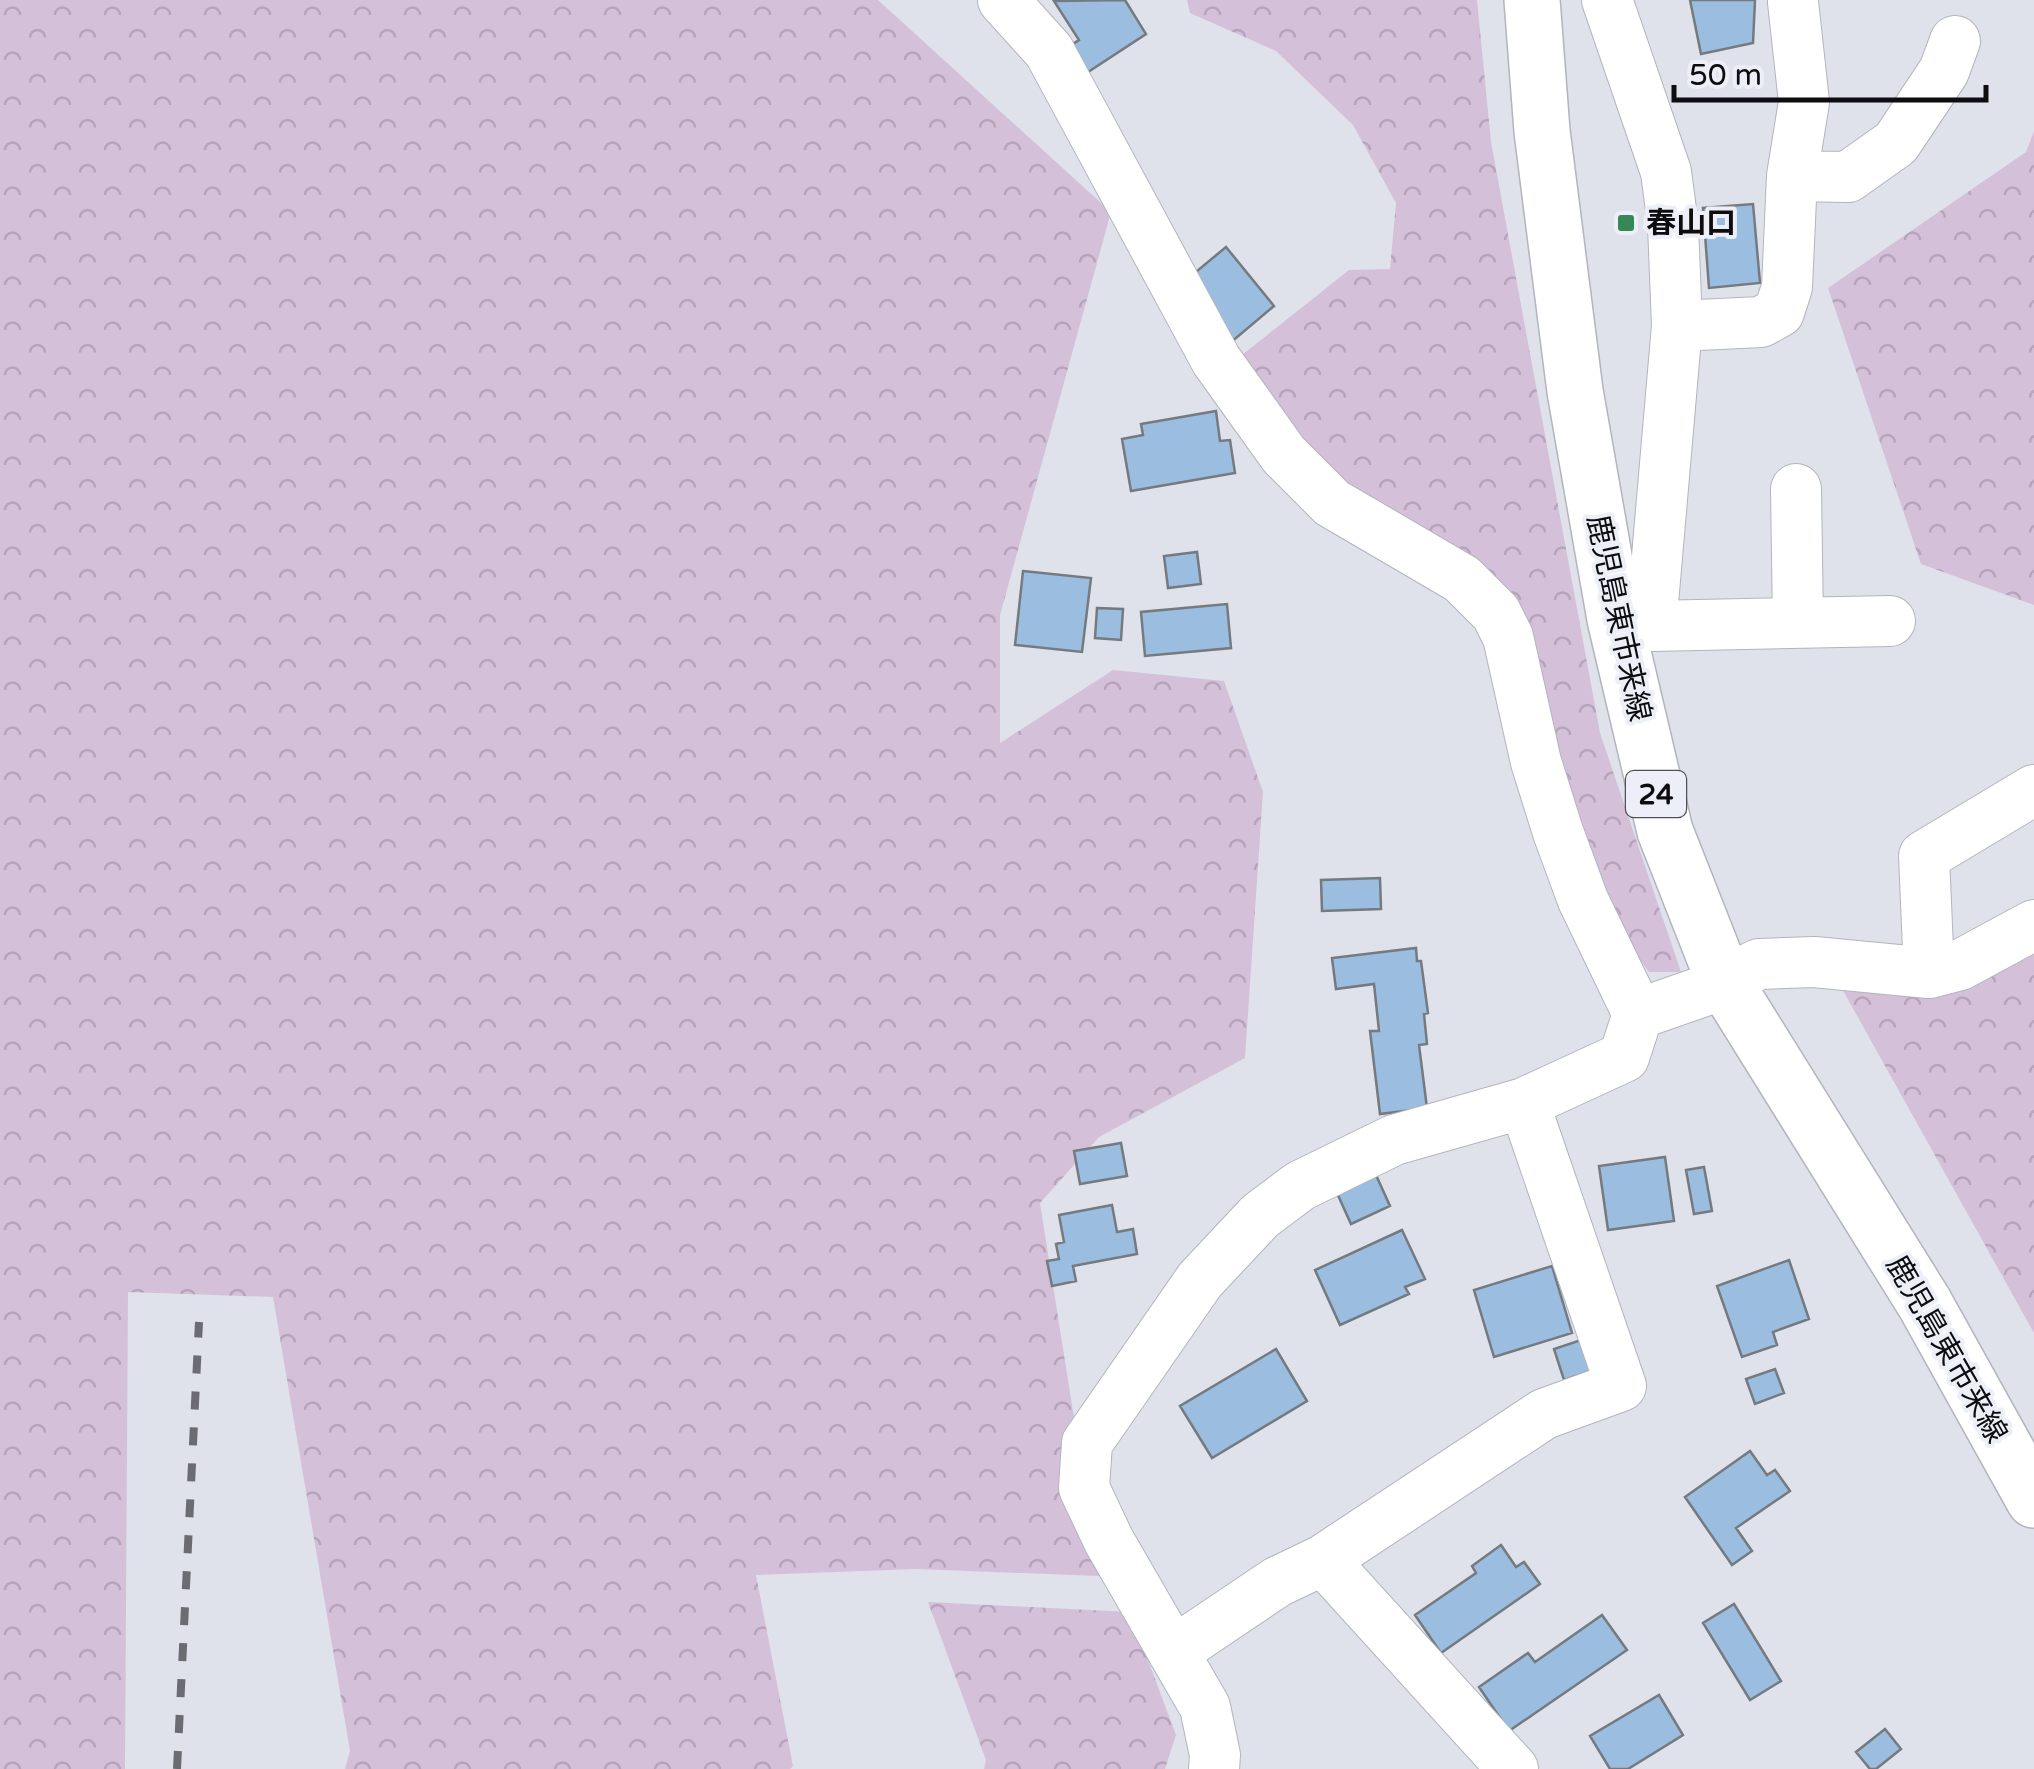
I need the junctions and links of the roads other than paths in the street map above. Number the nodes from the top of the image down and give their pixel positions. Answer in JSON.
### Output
{"nodes":[{"id":1,"x":1003,"y":0,"type":"edge"},
{"id":2,"x":1532,"y":0,"type":"edge"},
{"id":3,"x":1607,"y":0,"type":"edge"},
{"id":4,"x":1792,"y":2,"type":"edge"},
{"id":5,"x":1955,"y":41,"type":"dead end"},
{"id":6,"x":1792,"y":176,"type":"junction"},
{"id":7,"x":1677,"y":326,"type":"junction"},
{"id":8,"x":1796,"y":489,"type":"dead end"},
{"id":9,"x":1633,"y":622,"type":"junction"},
{"id":10,"x":1890,"y":622,"type":"dead end"},
{"id":11,"x":1798,"y":624,"type":"junction"},
{"id":12,"x":2034,"y":790,"type":"edge"},
{"id":13,"x":2034,"y":925,"type":"edge"},
{"id":14,"x":1929,"y":973,"type":"junction"},
{"id":15,"x":1724,"y":981,"type":"junction"},
{"id":16,"x":1638,"y":1014,"type":"junction"},
{"id":17,"x":1524,"y":1104,"type":"junction"},
{"id":18,"x":2034,"y":1500,"type":"edge"},
{"id":19,"x":1323,"y":1560,"type":"junction"},
{"id":20,"x":1174,"y":1652,"type":"junction"},
{"id":21,"x":1214,"y":1769,"type":"edge"},
{"id":22,"x":1512,"y":1769,"type":"edge"}],
"edges":[{"from":1,"to":16,"type":"street"},
{"from":2,"to":9,"type":"main road","name":"鹿児島東市来線","number":"24"},
{"from":3,"to":7,"type":"street"},
{"from":4,"to":6,"type":"street"},
{"from":5,"to":6,"type":"street"},
{"from":6,"to":7,"type":"street"},
{"from":7,"to":9,"type":"street"},
{"from":8,"to":11,"type":"street"},
{"from":9,"to":11,"type":"street"},
{"from":9,"to":15,"type":"main road","name":"鹿児島東市来線","number":"24"},
{"from":10,"to":11,"type":"street"},
{"from":12,"to":14,"type":"street"},
{"from":13,"to":14,"type":"street"},
{"from":14,"to":15,"type":"street"},
{"from":15,"to":16,"type":"street"},
{"from":15,"to":18,"type":"main road","name":"鹿児島東市来線","number":"24"},
{"from":16,"to":17,"type":"street"},
{"from":17,"to":19,"type":"street"},
{"from":17,"to":20,"type":"street"},
{"from":19,"to":20,"type":"street"},
{"from":19,"to":22,"type":"street"},
{"from":20,"to":21,"type":"street"}]}
